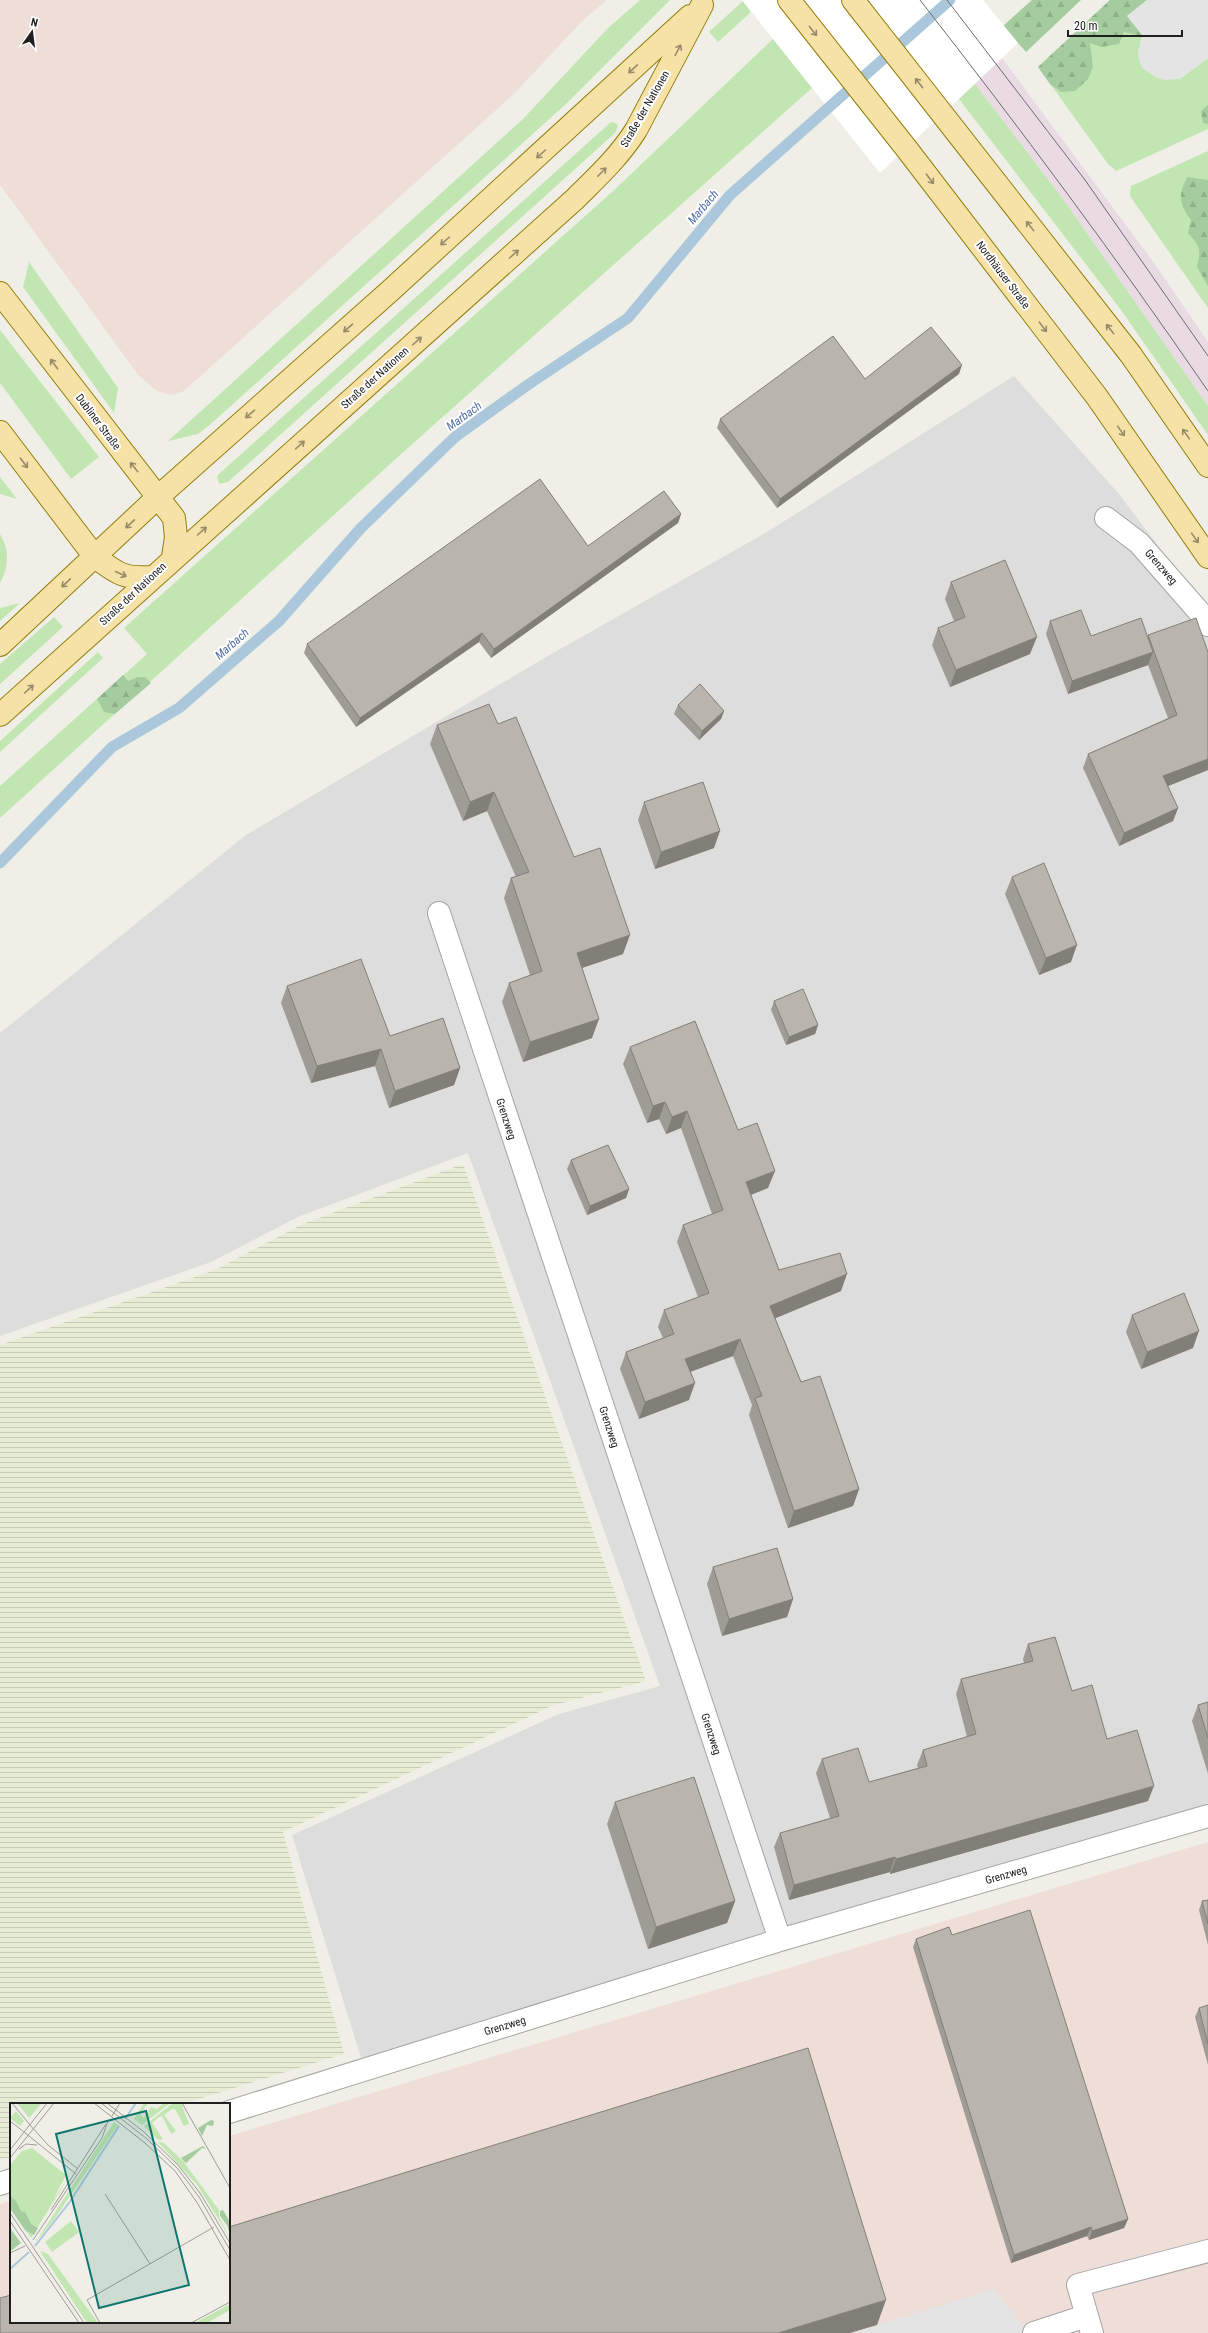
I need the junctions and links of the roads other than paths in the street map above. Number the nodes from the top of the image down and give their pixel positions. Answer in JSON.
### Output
{"nodes":[{"id":1,"x":789,"y":0,"type":"edge"},
{"id":2,"x":853,"y":0,"type":"edge"},
{"id":3,"x":705,"y":2,"type":"edge"},
{"id":4,"x":0,"y":293,"type":"edge"},
{"id":5,"x":0,"y":432,"type":"edge"},
{"id":6,"x":1208,"y":466,"type":"edge"},
{"id":7,"x":158,"y":497,"type":"junction"},
{"id":8,"x":1106,"y":518,"type":"dead end"},
{"id":9,"x":95,"y":557,"type":"junction"},
{"id":10,"x":173,"y":557,"type":"junction"},
{"id":11,"x":1208,"y":557,"type":"edge"},
{"id":12,"x":151,"y":577,"type":"junction"},
{"id":13,"x":1208,"y":625,"type":"edge"},
{"id":14,"x":0,"y":645,"type":"edge"},
{"id":15,"x":0,"y":715,"type":"edge"},
{"id":16,"x":439,"y":913,"type":"dead end"},
{"id":17,"x":1208,"y":1816,"type":"edge"},
{"id":18,"x":780,"y":1940,"type":"junction"},
{"id":19,"x":230,"y":2112,"type":"edge"},
{"id":20,"x":10,"y":2180,"type":"edge"},
{"id":21,"x":0,"y":2184,"type":"edge"},
{"id":22,"x":1208,"y":2251,"type":"edge"},
{"id":23,"x":1089,"y":2324,"type":"edge"},
{"id":24,"x":1034,"y":2333,"type":"edge"}],
"edges":[{"from":1,"to":11,"type":"main road","name":"Nordhäuser Straße","one_way":true},
{"from":6,"to":2,"type":"main road","one_way":true},
{"from":3,"to":7,"type":"main road","name":"Straße der Nationen","one_way":true},
{"from":10,"to":3,"type":"main road","name":"Straße der Nationen","one_way":true},
{"from":7,"to":4,"type":"main road","name":"Dubliner Straße","one_way":true},
{"from":5,"to":9,"type":"main road","one_way":true},
{"from":7,"to":9,"type":"main road","name":"Straße der Nationen","one_way":true},
{"from":7,"to":10,"type":"main road","name":"Dubliner Straße"},
{"from":8,"to":13,"type":"street","name":"Grenzweg"},
{"from":9,"to":12,"type":"main road","one_way":true},
{"from":9,"to":14,"type":"main road","name":"Straße der Nationen","one_way":true},
{"from":10,"to":12,"type":"main road","name":"Straße der Nationen"},
{"from":15,"to":12,"type":"main road","name":"Straße der Nationen","one_way":true},
{"from":16,"to":18,"type":"street","name":"Grenzweg"},
{"from":17,"to":18,"type":"street","name":"Grenzweg"},
{"from":18,"to":19,"type":"street","name":"Grenzweg"},
{"from":20,"to":21,"type":"street"},
{"from":22,"to":23,"type":"street"},
{"from":23,"to":24,"type":"street"}]}
